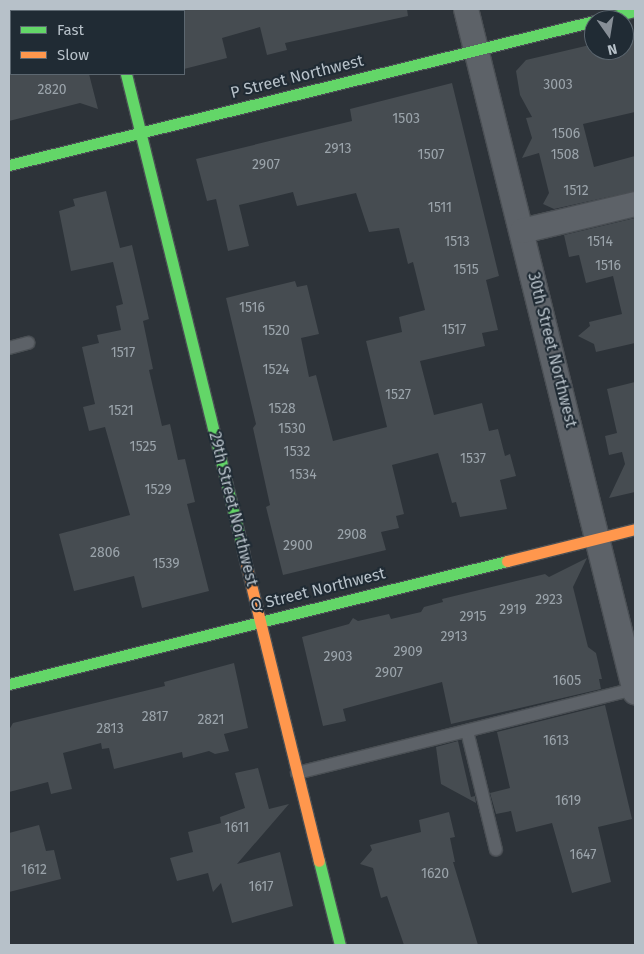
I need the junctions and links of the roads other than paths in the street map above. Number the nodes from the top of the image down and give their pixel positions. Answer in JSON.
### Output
{"nodes":[{"id":1,"x":466,"y":9,"type":"edge"},
{"id":2,"x":584,"y":23,"type":"edge"},
{"id":3,"x":476,"y":50,"type":"junction"},
{"id":4,"x":126,"y":75,"type":"edge"},
{"id":5,"x":140,"y":132,"type":"junction"},
{"id":6,"x":9,"y":165,"type":"edge"},
{"id":7,"x":635,"y":204,"type":"edge"},
{"id":8,"x":522,"y":231,"type":"junction"},
{"id":9,"x":28,"y":343,"type":"dead end"},
{"id":10,"x":9,"y":348,"type":"edge"},
{"id":11,"x":635,"y":529,"type":"edge"},
{"id":12,"x":598,"y":538,"type":"junction"},
{"id":13,"x":260,"y":621,"type":"junction"},
{"id":14,"x":9,"y":684,"type":"edge"},
{"id":15,"x":635,"y":690,"type":"edge"},
{"id":16,"x":467,"y":731,"type":"junction"},
{"id":17,"x":297,"y":773,"type":"junction"},
{"id":18,"x":496,"y":850,"type":"dead end"},
{"id":19,"x":340,"y":945,"type":"edge"}],
"edges":[{"from":1,"to":3,"type":"street","name":"30th Street Northwest"},
{"from":2,"to":3,"type":"street","name":"P Street Northwest"},
{"from":3,"to":5,"type":"street","name":"P Street Northwest"},
{"from":3,"to":8,"type":"street","name":"30th Street Northwest"},
{"from":4,"to":5,"type":"street","name":"29th Street Northwest"},
{"from":5,"to":6,"type":"street","name":"P Street Northwest"},
{"from":5,"to":13,"type":"street","name":"29th Street Northwest"},
{"from":7,"to":8,"type":"street"},
{"from":8,"to":12,"type":"street","name":"30th Street Northwest"},
{"from":9,"to":10,"type":"lane"},
{"from":11,"to":12,"type":"street","name":"Q Street Northwest"},
{"from":12,"to":13,"type":"street","name":"Q Street Northwest"},
{"from":12,"to":15,"type":"street","name":"30th Street Northwest"},
{"from":13,"to":14,"type":"street","name":"Q Street Northwest"},
{"from":13,"to":17,"type":"street","name":"29th Street Northwest"},
{"from":15,"to":16,"type":"lane"},
{"from":16,"to":17,"type":"lane"},
{"from":16,"to":18,"type":"lane"},
{"from":17,"to":19,"type":"street","name":"29th Street Northwest"}]}
